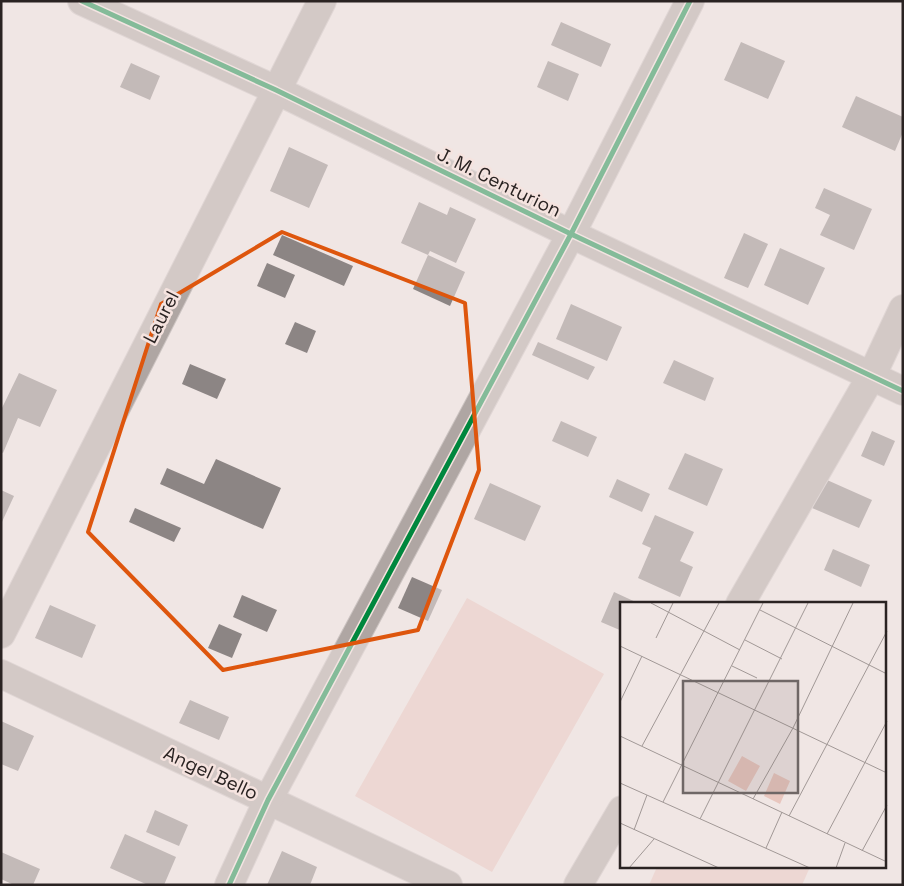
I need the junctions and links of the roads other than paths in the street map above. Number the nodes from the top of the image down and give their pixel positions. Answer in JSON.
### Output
{"nodes":[{"id":1,"x":82,"y":1,"type":"edge"},
{"id":2,"x":322,"y":1,"type":"edge"},
{"id":3,"x":690,"y":1,"type":"edge"},
{"id":4,"x":276,"y":90,"type":"junction"},
{"id":5,"x":571,"y":234,"type":"junction"},
{"id":6,"x":903,"y":309,"type":"edge"},
{"id":7,"x":872,"y":375,"type":"junction"},
{"id":8,"x":903,"y":391,"type":"edge"},
{"id":9,"x":741,"y":602,"type":"edge"},
{"id":10,"x":1,"y":634,"type":"edge"},
{"id":11,"x":1,"y":674,"type":"edge"},
{"id":12,"x":268,"y":800,"type":"junction"},
{"id":13,"x":620,"y":813,"type":"edge"},
{"id":14,"x":229,"y":885,"type":"edge"},
{"id":15,"x":448,"y":885,"type":"edge"},
{"id":16,"x":578,"y":885,"type":"edge"}],
"edges":[{"from":1,"to":4,"type":"street","name":"J. M. Centurion"},
{"from":2,"to":4,"type":"street","name":"Laurel"},
{"from":3,"to":5,"type":"street"},
{"from":4,"to":5,"type":"street","name":"J. M. Centurion"},
{"from":4,"to":10,"type":"street","name":"Laurel"},
{"from":5,"to":7,"type":"street","name":"J. M. Centurion"},
{"from":5,"to":12,"type":"street"},
{"from":6,"to":7,"type":"street"},
{"from":7,"to":8,"type":"street","name":"J. M. Centurion"},
{"from":7,"to":9,"type":"street"},
{"from":11,"to":12,"type":"street","name":"Angel Bello"},
{"from":12,"to":14,"type":"street"},
{"from":12,"to":15,"type":"street","name":"Angel Bello"},
{"from":13,"to":16,"type":"street"}]}
